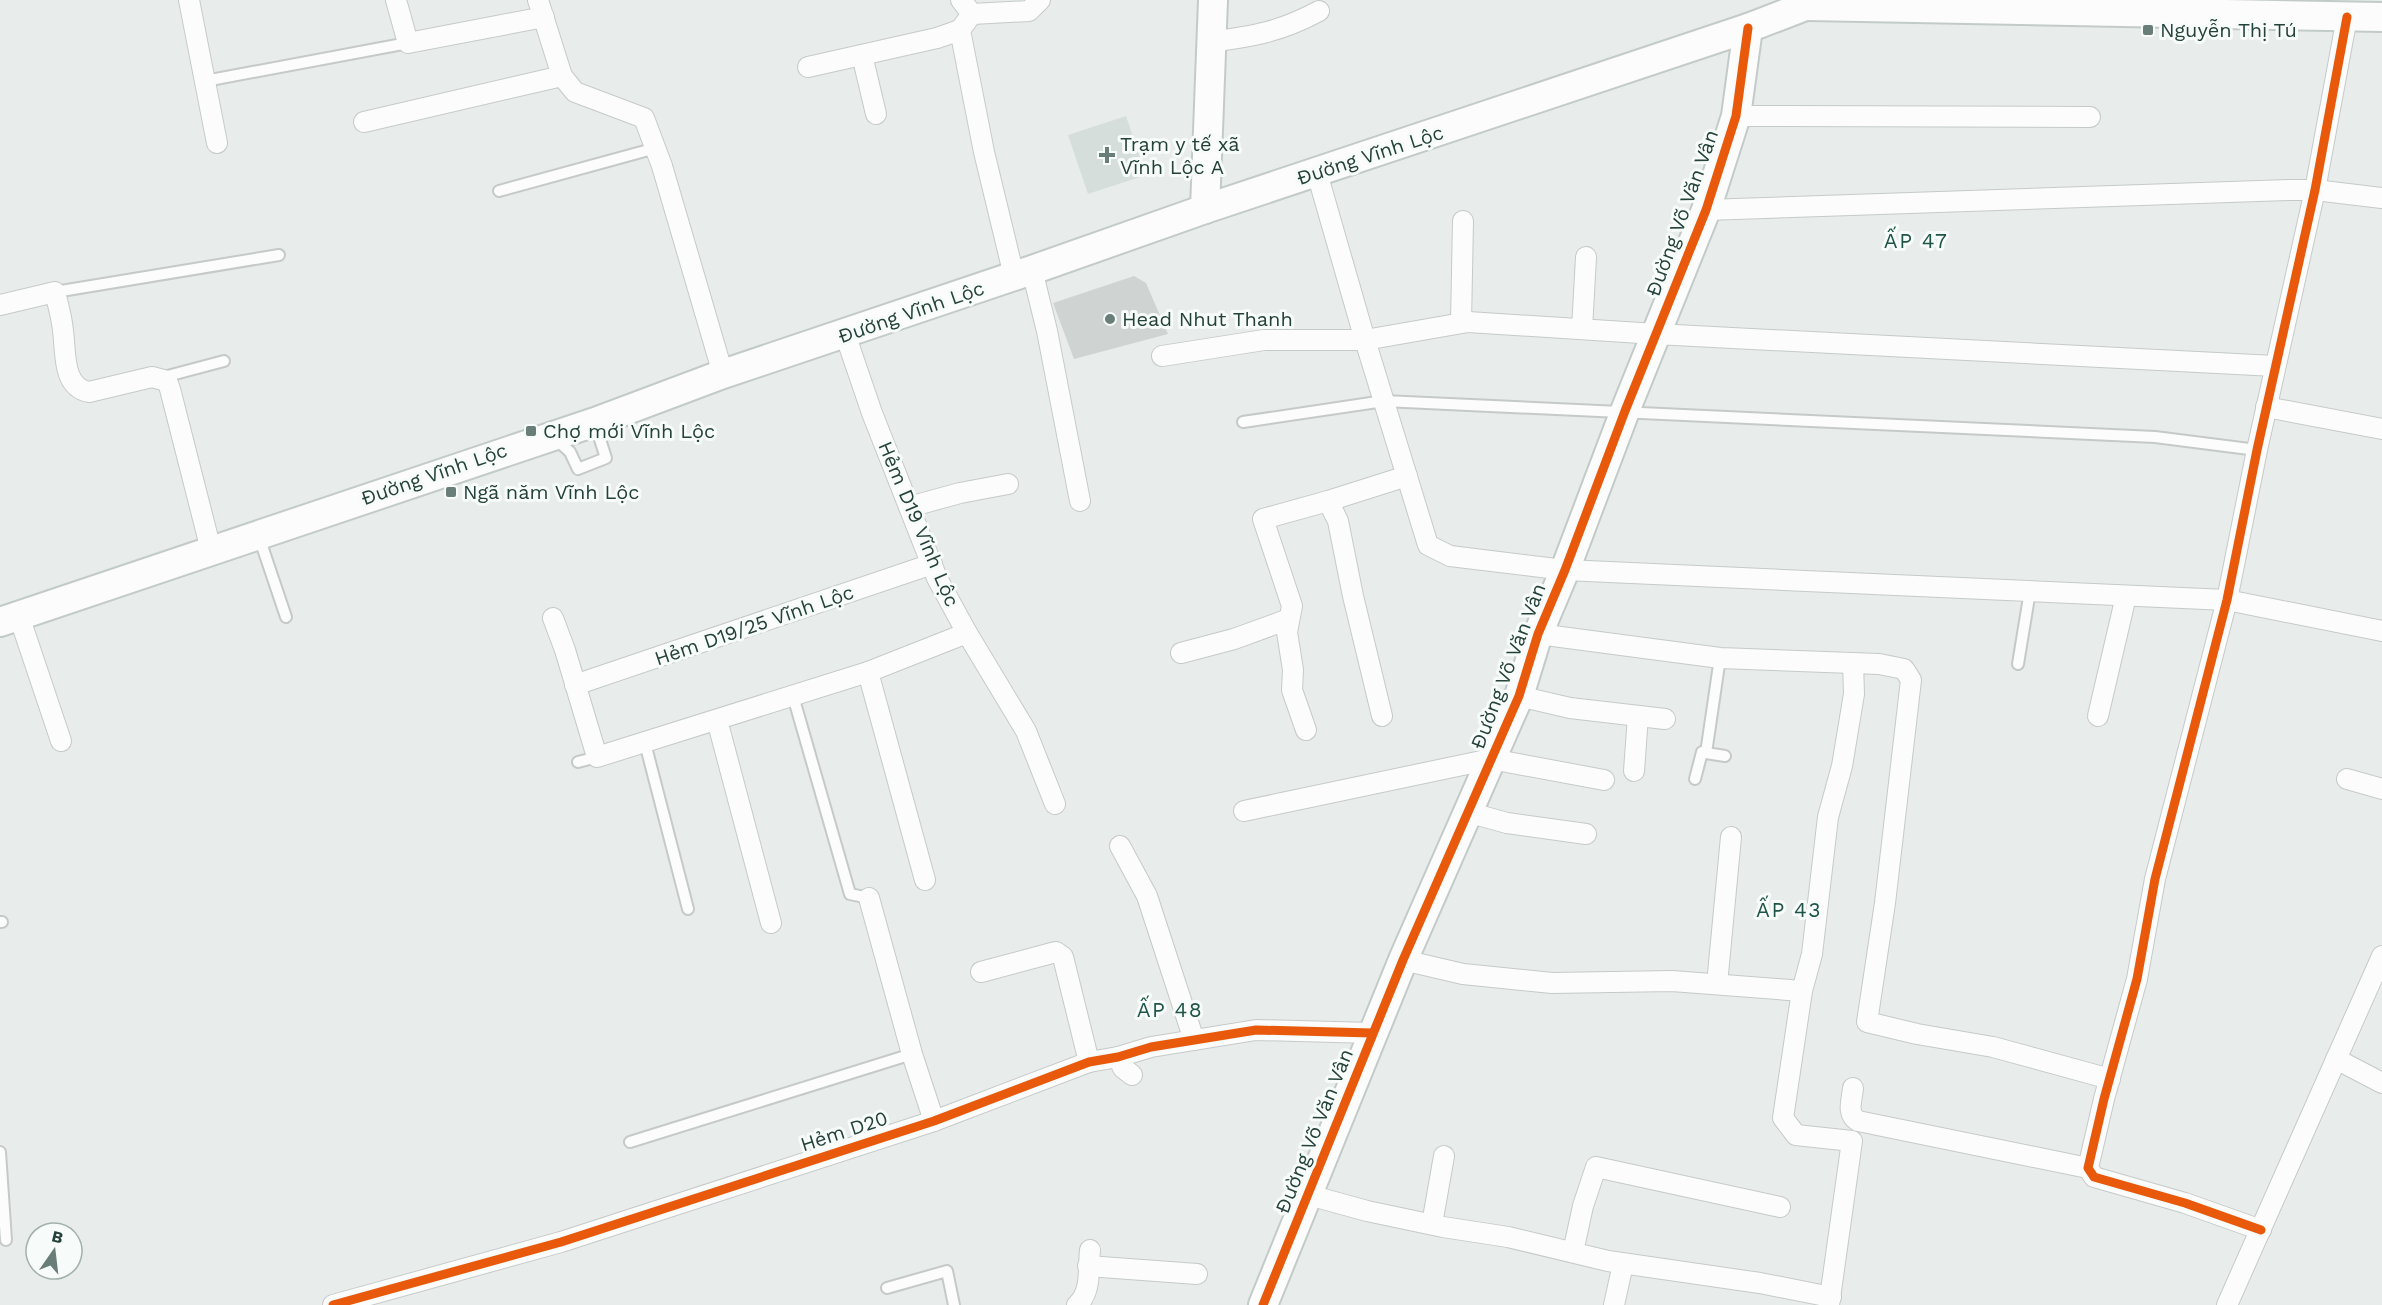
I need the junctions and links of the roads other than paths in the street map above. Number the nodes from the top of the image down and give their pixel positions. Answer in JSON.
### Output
{"nodes":[{"id":1,"x":189,"y":0,"type":"edge"},
{"id":2,"x":396,"y":0,"type":"edge"},
{"id":3,"x":1040,"y":0,"type":"edge"},
{"id":4,"x":1213,"y":0,"type":"edge"},
{"id":5,"x":1811,"y":2,"type":"edge"},
{"id":6,"x":1942,"y":4,"type":"edge"},
{"id":7,"x":541,"y":9,"type":"edge"},
{"id":8,"x":1319,"y":11,"type":"dead end"},
{"id":9,"x":964,"y":14,"type":"edge"},
{"id":10,"x":2347,"y":17,"type":"junction"},
{"id":11,"x":2382,"y":17,"type":"edge"},
{"id":12,"x":1748,"y":28,"type":"junction"},
{"id":13,"x":1211,"y":42,"type":"junction"},
{"id":14,"x":408,"y":43,"type":"junction"},
{"id":15,"x":862,"y":55,"type":"junction"},
{"id":16,"x":808,"y":67,"type":"dead end"},
{"id":17,"x":562,"y":76,"type":"junction"},
{"id":18,"x":205,"y":81,"type":"junction"},
{"id":19,"x":876,"y":114,"type":"dead end"},
{"id":20,"x":1736,"y":116,"type":"junction"},
{"id":21,"x":2090,"y":117,"type":"dead end"},
{"id":22,"x":364,"y":122,"type":"dead end"},
{"id":23,"x":217,"y":142,"type":"dead end"},
{"id":24,"x":656,"y":148,"type":"junction"},
{"id":25,"x":1317,"y":173,"type":"junction"},
{"id":26,"x":2315,"y":190,"type":"junction"},
{"id":27,"x":499,"y":191,"type":"dead end"},
{"id":28,"x":2382,"y":198,"type":"edge"},
{"id":29,"x":1205,"y":209,"type":"junction"},
{"id":30,"x":1706,"y":210,"type":"junction"},
{"id":31,"x":1463,"y":221,"type":"dead end"},
{"id":32,"x":279,"y":255,"type":"dead end"},
{"id":33,"x":1586,"y":257,"type":"dead end"},
{"id":34,"x":1023,"y":273,"type":"junction"},
{"id":35,"x":55,"y":292,"type":"junction"},
{"id":36,"x":0,"y":305,"type":"edge"},
{"id":37,"x":1461,"y":323,"type":"junction"},
{"id":38,"x":1582,"y":329,"type":"junction"},
{"id":39,"x":845,"y":334,"type":"junction"},
{"id":40,"x":1656,"y":334,"type":"junction"},
{"id":41,"x":1365,"y":340,"type":"junction"},
{"id":42,"x":1162,"y":356,"type":"dead end"},
{"id":43,"x":224,"y":361,"type":"dead end"},
{"id":44,"x":2275,"y":366,"type":"junction"},
{"id":45,"x":723,"y":374,"type":"junction"},
{"id":46,"x":160,"y":378,"type":"junction"},
{"id":47,"x":1384,"y":401,"type":"junction"},
{"id":48,"x":2266,"y":407,"type":"junction"},
{"id":49,"x":1625,"y":411,"type":"junction"},
{"id":50,"x":595,"y":422,"type":"junction"},
{"id":51,"x":1243,"y":422,"type":"dead end"},
{"id":52,"x":2382,"y":429,"type":"edge"},
{"id":53,"x":552,"y":434,"type":"junction"},
{"id":54,"x":2257,"y":450,"type":"junction"},
{"id":55,"x":1407,"y":476,"type":"junction"},
{"id":56,"x":1008,"y":484,"type":"dead end"},
{"id":57,"x":1080,"y":501,"type":"dead end"},
{"id":58,"x":1328,"y":501,"type":"junction"},
{"id":59,"x":909,"y":507,"type":"junction"},
{"id":60,"x":258,"y":534,"type":"junction"},
{"id":61,"x":211,"y":550,"type":"junction"},
{"id":62,"x":932,"y":564,"type":"junction"},
{"id":63,"x":1565,"y":570,"type":"junction"},
{"id":64,"x":2030,"y":591,"type":"junction"},
{"id":65,"x":2126,"y":596,"type":"junction"},
{"id":66,"x":2228,"y":600,"type":"junction"},
{"id":67,"x":6,"y":617,"type":"edge"},
{"id":68,"x":286,"y":617,"type":"dead end"},
{"id":69,"x":553,"y":618,"type":"dead end"},
{"id":70,"x":1289,"y":619,"type":"junction"},
{"id":71,"x":2382,"y":631,"type":"edge"},
{"id":72,"x":967,"y":633,"type":"junction"},
{"id":73,"x":1538,"y":634,"type":"junction"},
{"id":74,"x":1181,"y":653,"type":"dead end"},
{"id":75,"x":1720,"y":658,"type":"junction"},
{"id":76,"x":1853,"y":663,"type":"junction"},
{"id":77,"x":2018,"y":664,"type":"dead end"},
{"id":78,"x":868,"y":672,"type":"junction"},
{"id":79,"x":575,"y":685,"type":"junction"},
{"id":80,"x":793,"y":696,"type":"junction"},
{"id":81,"x":1519,"y":696,"type":"junction"},
{"id":82,"x":1382,"y":716,"type":"dead end"},
{"id":83,"x":1638,"y":716,"type":"junction"},
{"id":84,"x":2098,"y":716,"type":"dead end"},
{"id":85,"x":1665,"y":719,"type":"dead end"},
{"id":86,"x":717,"y":720,"type":"junction"},
{"id":87,"x":1306,"y":730,"type":"dead end"},
{"id":88,"x":61,"y":741,"type":"dead end"},
{"id":89,"x":645,"y":743,"type":"junction"},
{"id":90,"x":1706,"y":753,"type":"junction"},
{"id":91,"x":1725,"y":756,"type":"dead end"},
{"id":92,"x":1491,"y":759,"type":"junction"},
{"id":93,"x":1634,"y":771,"type":"dead end"},
{"id":94,"x":1695,"y":779,"type":"dead end"},
{"id":95,"x":2347,"y":779,"type":"dead end"},
{"id":96,"x":1604,"y":780,"type":"dead end"},
{"id":97,"x":2382,"y":789,"type":"edge"},
{"id":98,"x":1055,"y":804,"type":"dead end"},
{"id":99,"x":1244,"y":811,"type":"dead end"},
{"id":100,"x":1467,"y":812,"type":"junction"},
{"id":101,"x":1587,"y":834,"type":"dead end"},
{"id":102,"x":1731,"y":837,"type":"dead end"},
{"id":103,"x":1120,"y":846,"type":"dead end"},
{"id":104,"x":924,"y":880,"type":"dead end"},
{"id":105,"x":869,"y":898,"type":"joint"},
{"id":106,"x":688,"y":909,"type":"dead end"},
{"id":107,"x":771,"y":923,"type":"dead end"},
{"id":108,"x":2382,"y":956,"type":"edge"},
{"id":109,"x":1403,"y":960,"type":"junction"},
{"id":110,"x":981,"y":972,"type":"dead end"},
{"id":111,"x":1717,"y":984,"type":"junction"},
{"id":112,"x":1802,"y":990,"type":"junction"},
{"id":113,"x":1372,"y":1033,"type":"junction"},
{"id":114,"x":1194,"y":1040,"type":"junction"},
{"id":115,"x":912,"y":1054,"type":"junction"},
{"id":116,"x":2336,"y":1059,"type":"junction"},
{"id":117,"x":1089,"y":1062,"type":"junction"},
{"id":118,"x":2110,"y":1078,"type":"junction"},
{"id":119,"x":2382,"y":1083,"type":"edge"},
{"id":120,"x":1853,"y":1088,"type":"dead end"},
{"id":121,"x":934,"y":1121,"type":"junction"},
{"id":122,"x":630,"y":1142,"type":"dead end"},
{"id":123,"x":0,"y":1152,"type":"edge"},
{"id":124,"x":1444,"y":1156,"type":"dead end"},
{"id":125,"x":2088,"y":1168,"type":"junction"},
{"id":126,"x":1309,"y":1195,"type":"junction"},
{"id":127,"x":1780,"y":1207,"type":"dead end"},
{"id":128,"x":1432,"y":1224,"type":"junction"},
{"id":129,"x":2261,"y":1230,"type":"junction"},
{"id":130,"x":6,"y":1240,"type":"dead end"},
{"id":131,"x":1573,"y":1252,"type":"junction"},
{"id":132,"x":1623,"y":1264,"type":"junction"},
{"id":133,"x":1197,"y":1274,"type":"dead end"},
{"id":134,"x":887,"y":1288,"type":"dead end"},
{"id":135,"x":1830,"y":1301,"type":"edge"},
{"id":136,"x":333,"y":1305,"type":"edge"},
{"id":137,"x":954,"y":1305,"type":"edge"},
{"id":138,"x":1077,"y":1305,"type":"edge"},
{"id":139,"x":1263,"y":1305,"type":"edge"},
{"id":140,"x":1614,"y":1305,"type":"edge"},
{"id":141,"x":2227,"y":1305,"type":"edge"}],
"edges":[{"from":1,"to":18,"type":"street"},
{"from":2,"to":14,"type":"street"},
{"from":3,"to":9,"type":"street"},
{"from":4,"to":13,"type":"main road"},
{"from":5,"to":6,"type":"main road"},
{"from":5,"to":12,"type":"main road","name":"Đường Vĩnh Lộc"},
{"from":6,"to":10,"type":"main road"},
{"from":7,"to":14,"type":"street"},
{"from":7,"to":17,"type":"street"},
{"from":8,"to":13,"type":"street"},
{"from":9,"to":15,"type":"street"},
{"from":9,"to":34,"type":"street"},
{"from":10,"to":11,"type":"main road"},
{"from":10,"to":26,"type":"street"},
{"from":12,"to":20,"type":"main road","name":"Đường Võ Văn Vân"},
{"from":12,"to":25,"type":"main road","name":"Đường Vĩnh Lộc"},
{"from":13,"to":29,"type":"main road"},
{"from":14,"to":18,"type":"lane"},
{"from":15,"to":16,"type":"street"},
{"from":15,"to":19,"type":"street"},
{"from":17,"to":22,"type":"street"},
{"from":17,"to":24,"type":"street"},
{"from":18,"to":23,"type":"street"},
{"from":20,"to":21,"type":"street"},
{"from":20,"to":30,"type":"main road","name":"Đường Võ Văn Vân"},
{"from":24,"to":27,"type":"lane"},
{"from":24,"to":45,"type":"street"},
{"from":25,"to":29,"type":"main road","name":"Đường Vĩnh Lộc"},
{"from":25,"to":41,"type":"street"},
{"from":26,"to":28,"type":"street"},
{"from":26,"to":30,"type":"street"},
{"from":26,"to":44,"type":"street"},
{"from":29,"to":34,"type":"main road","name":"Đường Vĩnh Lộc"},
{"from":30,"to":40,"type":"main road","name":"Đường Võ Văn Vân"},
{"from":31,"to":37,"type":"street"},
{"from":32,"to":35,"type":"lane"},
{"from":33,"to":38,"type":"street"},
{"from":34,"to":39,"type":"main road","name":"Đường Vĩnh Lộc"},
{"from":34,"to":57,"type":"street"},
{"from":35,"to":36,"type":"street"},
{"from":35,"to":46,"type":"street"},
{"from":37,"to":38,"type":"street"},
{"from":37,"to":41,"type":"street"},
{"from":38,"to":40,"type":"street"},
{"from":39,"to":45,"type":"main road","name":"Đường Vĩnh Lộc"},
{"from":39,"to":59,"type":"street","name":"Hẻm D19 Vĩnh Lộc"},
{"from":40,"to":44,"type":"street"},
{"from":40,"to":49,"type":"main road","name":"Đường Võ Văn Vân"},
{"from":41,"to":42,"type":"street"},
{"from":41,"to":47,"type":"street"},
{"from":43,"to":46,"type":"lane"},
{"from":44,"to":48,"type":"street"},
{"from":45,"to":50,"type":"main road","name":"Đường Vĩnh Lộc"},
{"from":46,"to":61,"type":"street"},
{"from":47,"to":49,"type":"lane"},
{"from":47,"to":51,"type":"lane"},
{"from":47,"to":55,"type":"street"},
{"from":48,"to":52,"type":"street"},
{"from":48,"to":54,"type":"street"},
{"from":49,"to":54,"type":"lane"},
{"from":49,"to":63,"type":"main road","name":"Đường Võ Văn Vân"},
{"from":50,"to":53,"type":"main road","name":"Đường Vĩnh Lộc"},
{"from":50,"to":53,"type":"lane"},
{"from":53,"to":60,"type":"main road","name":"Đường Vĩnh Lộc"},
{"from":54,"to":66,"type":"street"},
{"from":55,"to":58,"type":"street"},
{"from":55,"to":63,"type":"street"},
{"from":56,"to":59,"type":"street"},
{"from":58,"to":70,"type":"street"},
{"from":58,"to":82,"type":"street"},
{"from":59,"to":62,"type":"street","name":"Hẻm D19 Vĩnh Lộc"},
{"from":60,"to":61,"type":"main road","name":"Đường Vĩnh Lộc"},
{"from":60,"to":68,"type":"lane"},
{"from":61,"to":67,"type":"main road","name":"Đường Vĩnh Lộc"},
{"from":62,"to":72,"type":"street","name":"Hẻm D19 Vĩnh Lộc"},
{"from":62,"to":79,"type":"street","name":"Hẻm D19/25 Vĩnh Lộc"},
{"from":63,"to":64,"type":"street"},
{"from":63,"to":73,"type":"main road","name":"Đường Võ Văn Vân"},
{"from":64,"to":65,"type":"street"},
{"from":64,"to":77,"type":"lane"},
{"from":65,"to":66,"type":"street"},
{"from":65,"to":84,"type":"street"},
{"from":66,"to":71,"type":"street"},
{"from":66,"to":118,"type":"street"},
{"from":67,"to":88,"type":"street"},
{"from":69,"to":79,"type":"street"},
{"from":70,"to":74,"type":"street"},
{"from":70,"to":87,"type":"street"},
{"from":72,"to":78,"type":"street"},
{"from":72,"to":98,"type":"street","name":"Hẻm D19 Vĩnh Lộc"},
{"from":73,"to":75,"type":"street"},
{"from":73,"to":81,"type":"main road","name":"Đường Võ Văn Vân"},
{"from":75,"to":76,"type":"street"},
{"from":75,"to":90,"type":"lane"},
{"from":76,"to":112,"type":"street"},
{"from":76,"to":118,"type":"street"},
{"from":78,"to":80,"type":"street"},
{"from":78,"to":104,"type":"street"},
{"from":79,"to":89,"type":"street"},
{"from":80,"to":86,"type":"street"},
{"from":80,"to":105,"type":"lane"},
{"from":81,"to":83,"type":"street"},
{"from":81,"to":92,"type":"main road","name":"Đường Võ Văn Vân"},
{"from":83,"to":85,"type":"street"},
{"from":83,"to":93,"type":"street"},
{"from":86,"to":89,"type":"street"},
{"from":86,"to":107,"type":"street"},
{"from":89,"to":106,"type":"lane"},
{"from":90,"to":91,"type":"lane"},
{"from":90,"to":94,"type":"lane"},
{"from":92,"to":96,"type":"street"},
{"from":92,"to":99,"type":"street"},
{"from":92,"to":100,"type":"main road","name":"Đường Võ Văn Vân"},
{"from":95,"to":97,"type":"street"},
{"from":100,"to":101,"type":"street"},
{"from":100,"to":109,"type":"main road","name":"Đường Võ Văn Vân"},
{"from":102,"to":111,"type":"street"},
{"from":103,"to":114,"type":"street"},
{"from":105,"to":115,"type":"street"},
{"from":108,"to":116,"type":"street"},
{"from":109,"to":111,"type":"street"},
{"from":109,"to":113,"type":"main road","name":"Đường Võ Văn Vân"},
{"from":110,"to":117,"type":"street"},
{"from":111,"to":112,"type":"street"},
{"from":112,"to":135,"type":"street"},
{"from":113,"to":114,"type":"street","name":"Hẻm D20"},
{"from":113,"to":126,"type":"main road","name":"Đường Võ Văn Vân"},
{"from":114,"to":117,"type":"street","name":"Hẻm D20"},
{"from":115,"to":121,"type":"street"},
{"from":115,"to":122,"type":"lane"},
{"from":116,"to":119,"type":"street"},
{"from":116,"to":129,"type":"street"},
{"from":117,"to":121,"type":"street","name":"Hẻm D20"},
{"from":118,"to":125,"type":"street"},
{"from":120,"to":125,"type":"street"},
{"from":121,"to":136,"type":"street","name":"Hẻm D20"},
{"from":123,"to":130,"type":"lane"},
{"from":124,"to":128,"type":"street"},
{"from":125,"to":129,"type":"street"},
{"from":126,"to":128,"type":"street"},
{"from":126,"to":139,"type":"main road","name":"Đường Võ Văn Vân"},
{"from":127,"to":131,"type":"street"},
{"from":128,"to":131,"type":"street"},
{"from":129,"to":141,"type":"street"},
{"from":131,"to":132,"type":"street"},
{"from":132,"to":135,"type":"street"},
{"from":132,"to":140,"type":"street"},
{"from":133,"to":138,"type":"street"},
{"from":134,"to":137,"type":"lane"}]}
